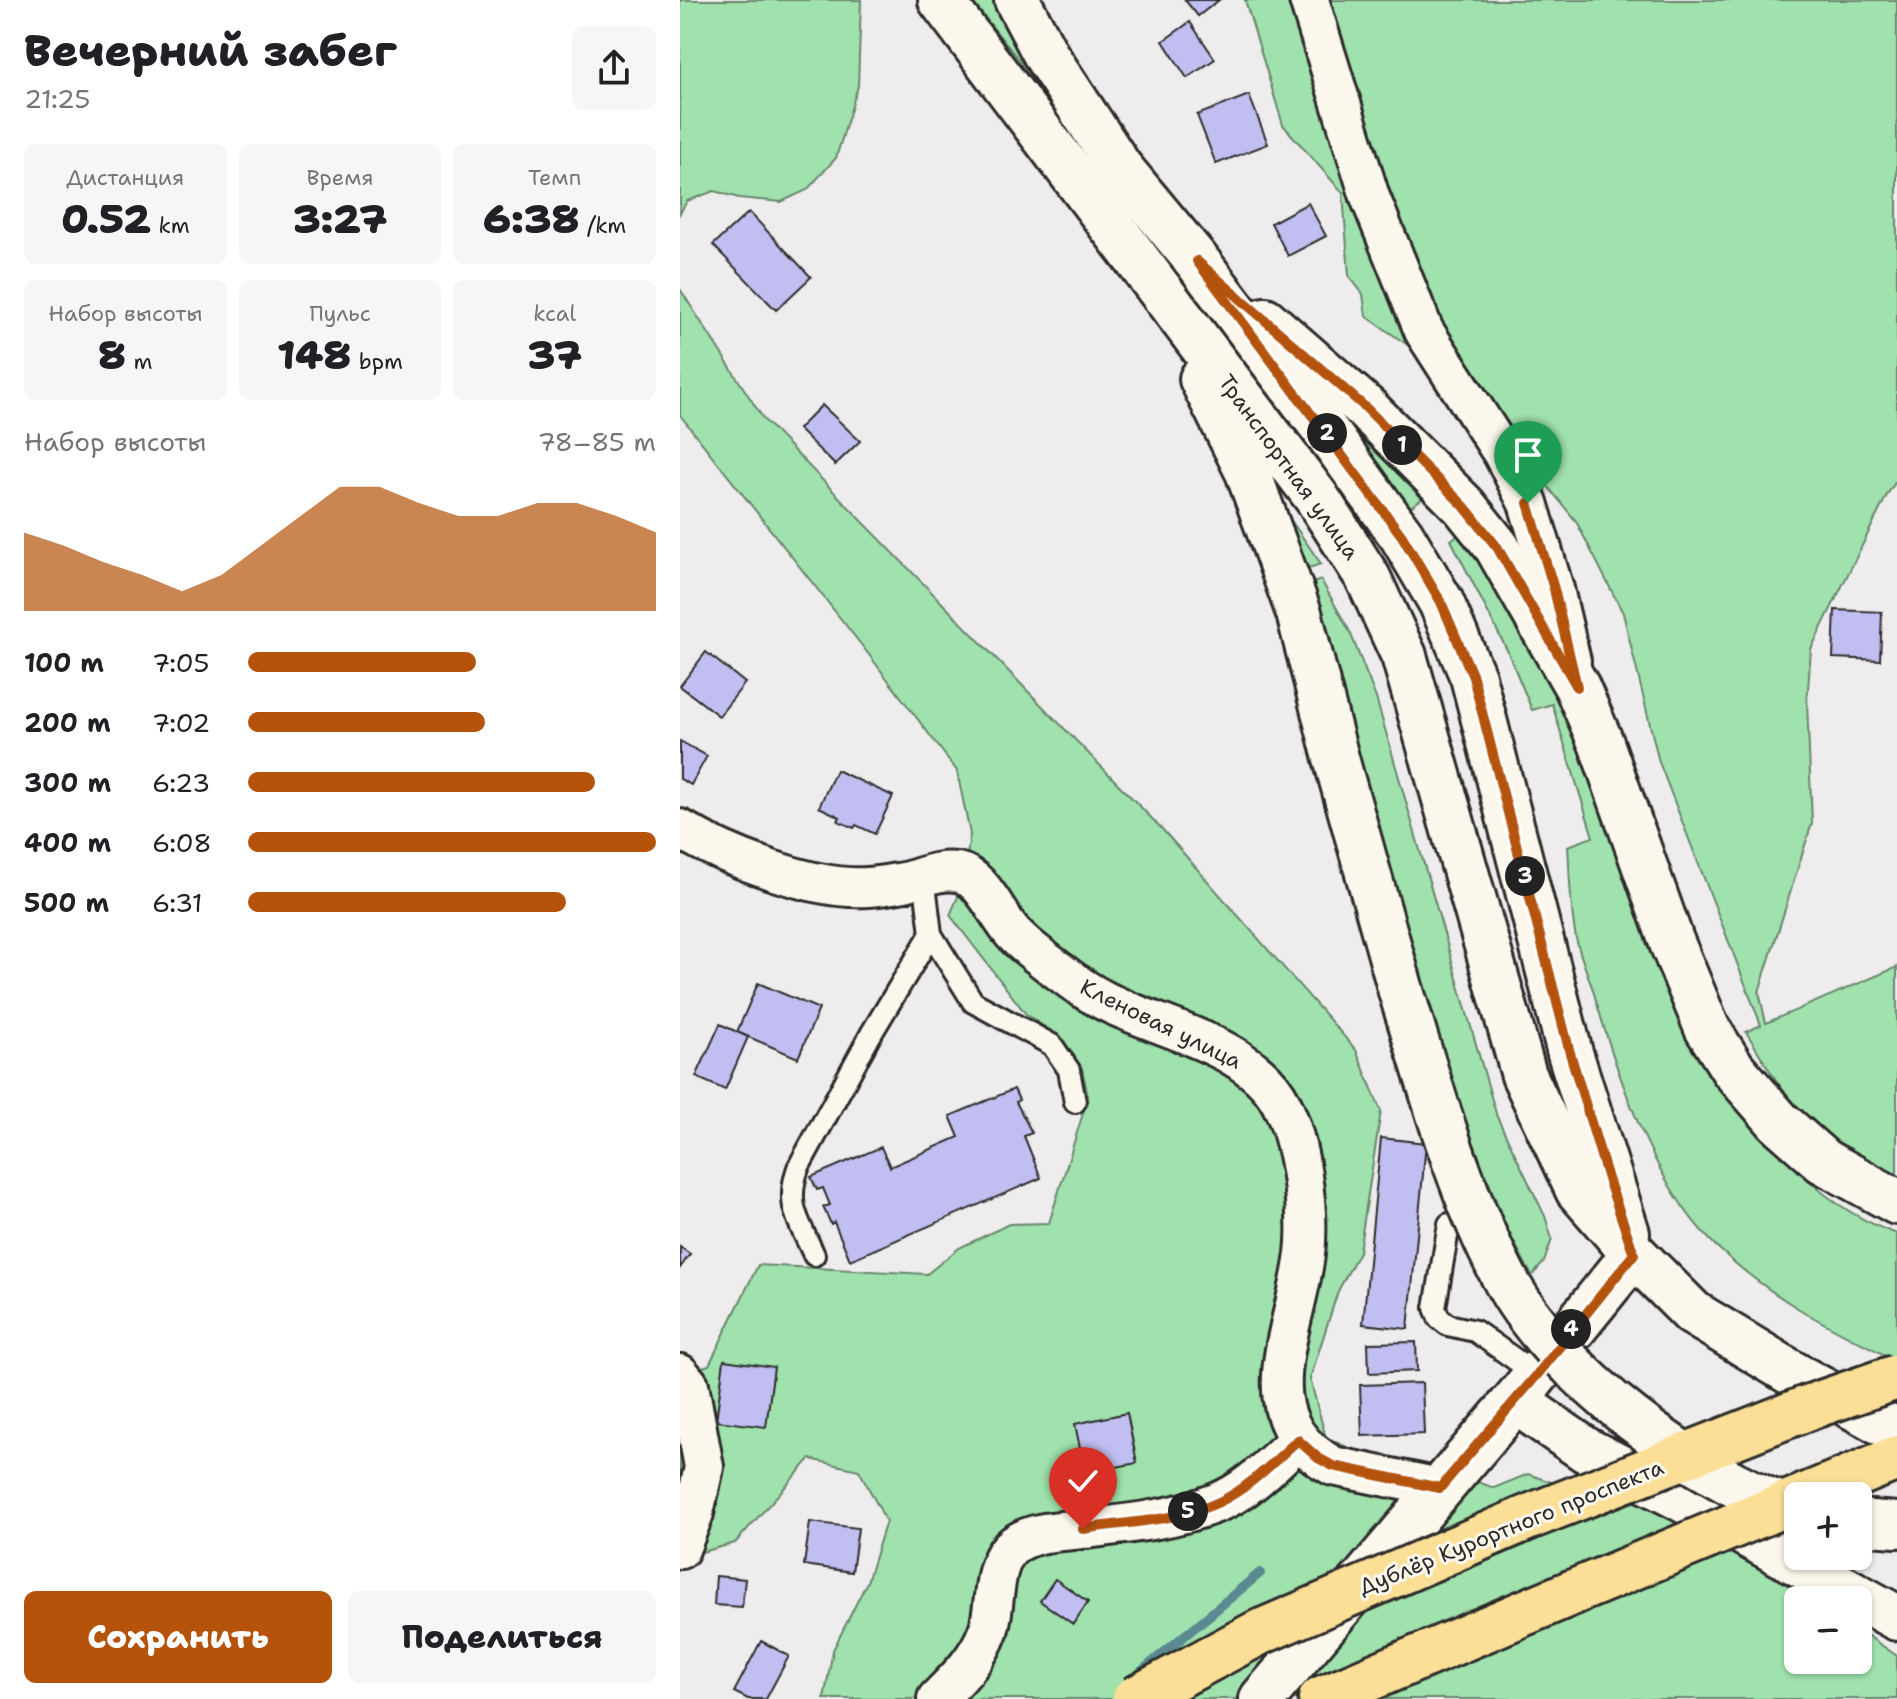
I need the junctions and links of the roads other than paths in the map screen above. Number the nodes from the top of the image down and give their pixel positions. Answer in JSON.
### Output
{"nodes":[{"id":1,"x":941,"y":0,"type":"edge"},
{"id":2,"x":1017,"y":0,"type":"edge"},
{"id":3,"x":1309,"y":0,"type":"edge"},
{"id":4,"x":1197,"y":261,"type":"junction"},
{"id":5,"x":1159,"y":291,"type":"junction"},
{"id":6,"x":1577,"y":687,"type":"junction"},
{"id":7,"x":680,"y":829,"type":"edge"},
{"id":8,"x":924,"y":876,"type":"junction"},
{"id":9,"x":931,"y":934,"type":"junction"},
{"id":10,"x":1075,"y":1102,"type":"dead end"},
{"id":11,"x":1897,"y":1202,"type":"edge"},
{"id":12,"x":1449,"y":1224,"type":"dead end"},
{"id":13,"x":1634,"y":1254,"type":"junction"},
{"id":14,"x":814,"y":1255,"type":"dead end"},
{"id":15,"x":680,"y":1374,"type":"edge"},
{"id":16,"x":1897,"y":1377,"type":"edge"},
{"id":17,"x":1526,"y":1388,"type":"junction"},
{"id":18,"x":1897,"y":1431,"type":"edge"},
{"id":19,"x":1298,"y":1440,"type":"junction"},
{"id":20,"x":1897,"y":1458,"type":"edge"},
{"id":21,"x":1839,"y":1482,"type":"edge"},
{"id":22,"x":1440,"y":1488,"type":"junction"},
{"id":23,"x":1784,"y":1505,"type":"edge"},
{"id":24,"x":1784,"y":1507,"type":"edge"},
{"id":25,"x":1872,"y":1523,"type":"edge"},
{"id":26,"x":1897,"y":1525,"type":"edge"},
{"id":27,"x":680,"y":1549,"type":"edge"},
{"id":28,"x":1897,"y":1618,"type":"edge"},
{"id":29,"x":937,"y":1699,"type":"edge"},
{"id":30,"x":1135,"y":1699,"type":"edge"},
{"id":31,"x":1262,"y":1699,"type":"edge"},
{"id":32,"x":1321,"y":1699,"type":"edge"}],
"edges":[{"from":1,"to":5,"type":"main road","name":"Транспортная улица"},
{"from":2,"to":4,"type":"main road","name":"Транспортная улица"},
{"from":3,"to":6,"type":"street"},
{"from":4,"to":6,"type":"main road"},
{"from":4,"to":13,"type":"main road","name":"Транспортная улица"},
{"from":5,"to":13,"type":"main road","name":"Транспортная улица"},
{"from":5,"to":24,"type":"main road","bridge":true},
{"from":6,"to":11,"type":"main road"},
{"from":7,"to":8,"type":"street","name":"Кленовая улица"},
{"from":8,"to":9,"type":"lane"},
{"from":8,"to":19,"type":"street","name":"Кленовая улица"},
{"from":9,"to":10,"type":"lane"},
{"from":9,"to":14,"type":"lane"},
{"from":12,"to":17,"type":"lane"},
{"from":13,"to":17,"type":"main road"},
{"from":13,"to":18,"type":"main road","name":"Транспортная улица"},
{"from":15,"to":27,"type":"street"},
{"from":16,"to":30,"type":"main road","name":"Дублёр Курортного проспекта","bridge":true},
{"from":17,"to":22,"type":"main road"},
{"from":17,"to":28,"type":"main road"},
{"from":19,"to":22,"type":"street"},
{"from":19,"to":29,"type":"street"},
{"from":20,"to":21,"type":"main road"},
{"from":22,"to":31,"type":"main road"},
{"from":23,"to":32,"type":"main road","bridge":true},
{"from":25,"to":26,"type":"main road"}]}
